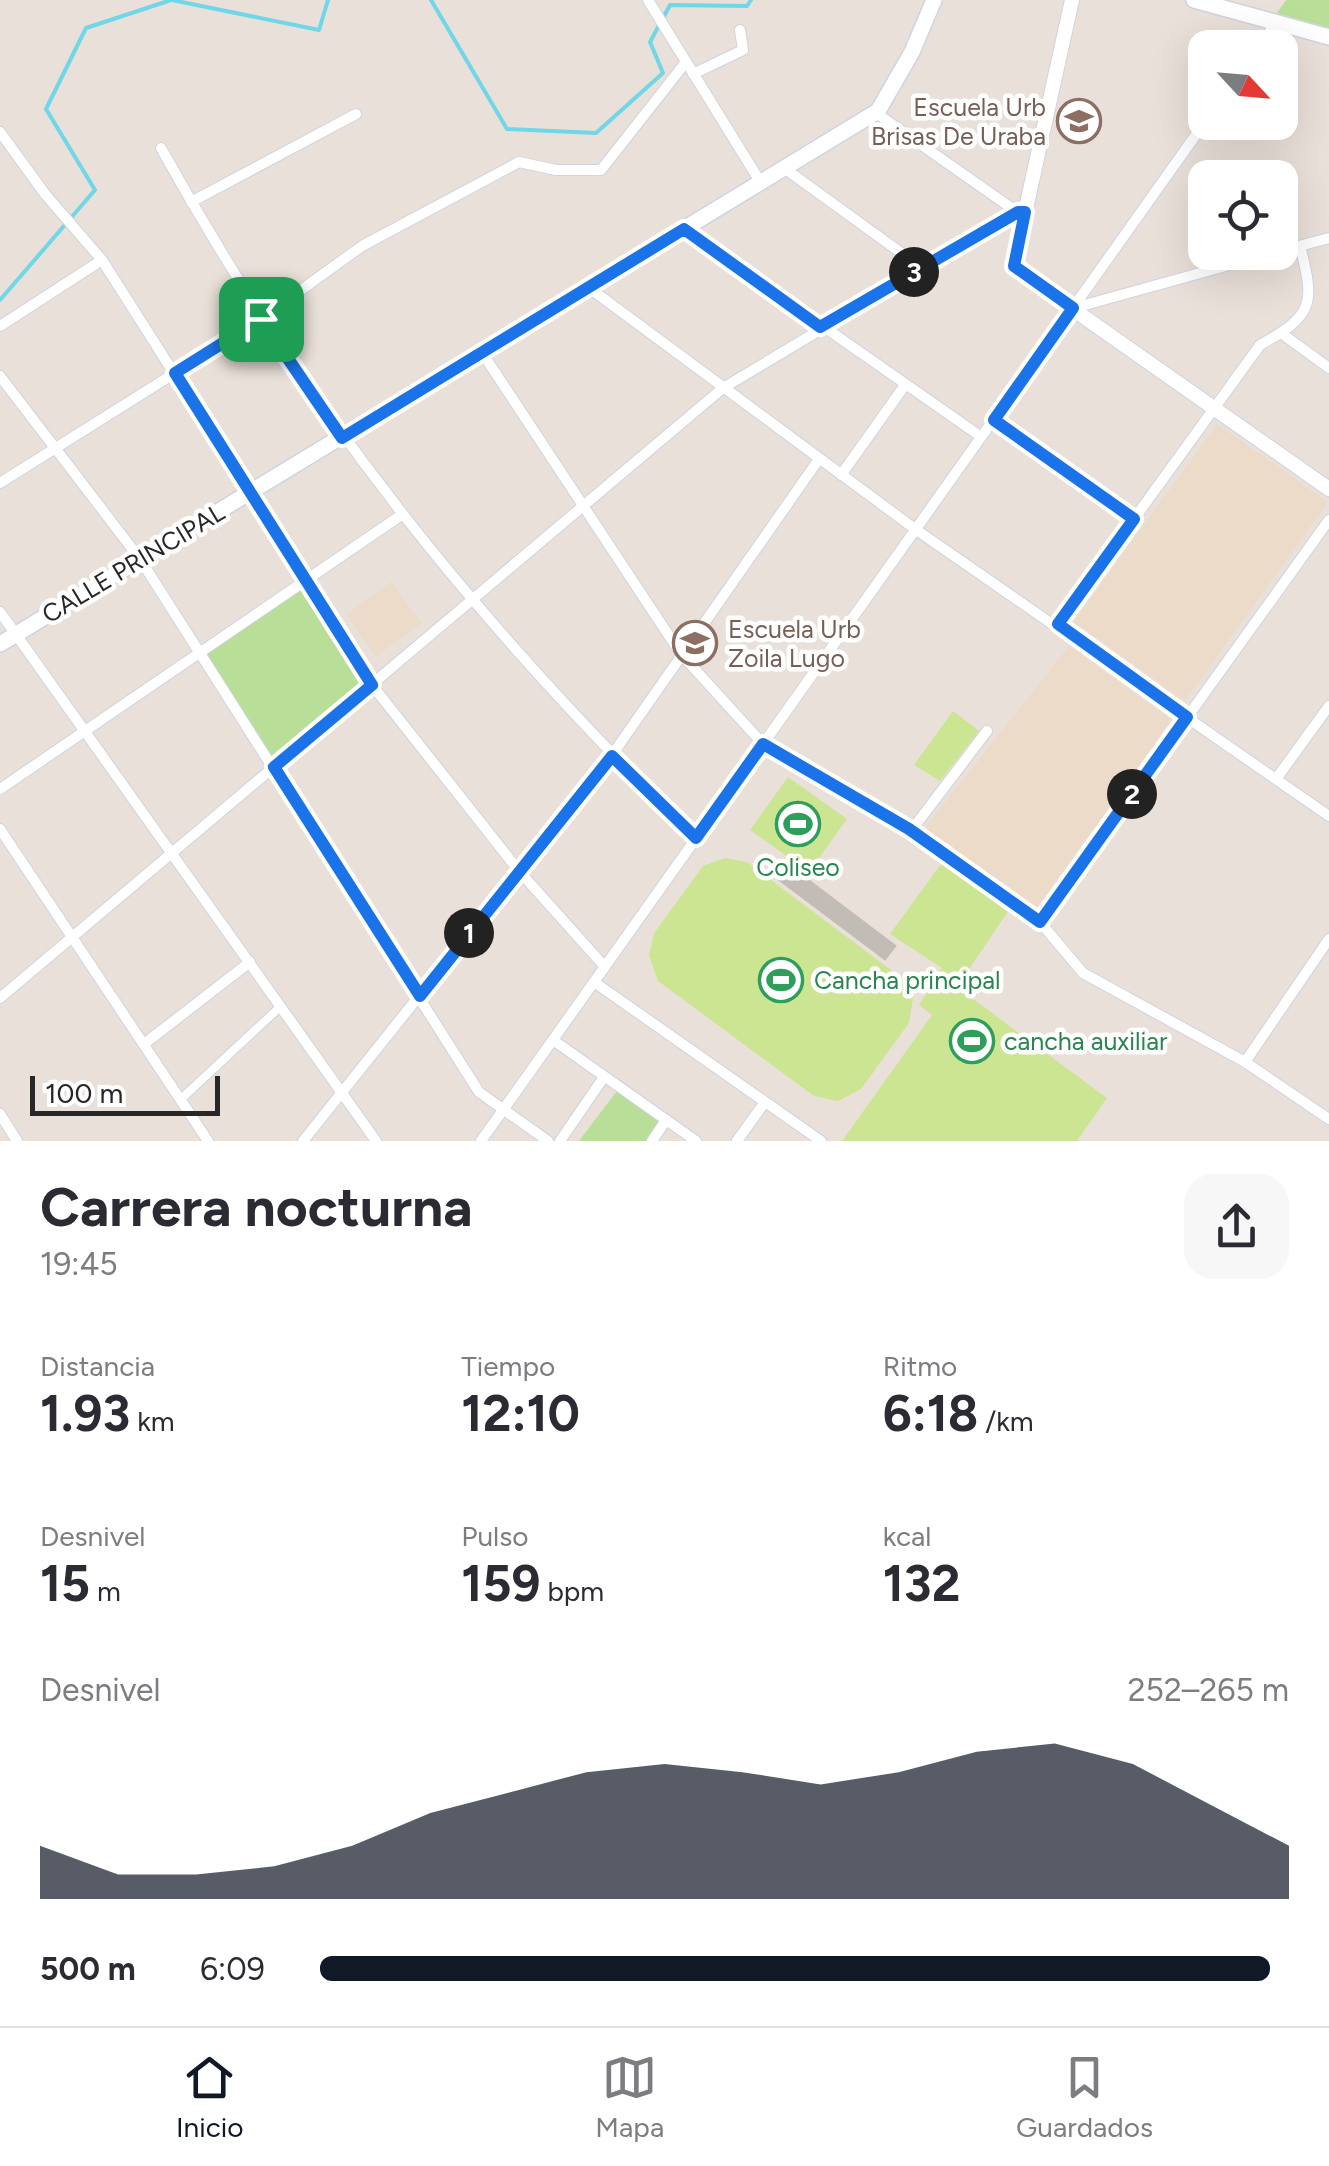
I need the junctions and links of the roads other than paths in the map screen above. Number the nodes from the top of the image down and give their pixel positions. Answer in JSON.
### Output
{"nodes":[{"id":1,"x":648,"y":0,"type":"edge"},
{"id":2,"x":934,"y":0,"type":"edge"},
{"id":3,"x":1072,"y":0,"type":"edge"},
{"id":4,"x":1194,"y":0,"type":"edge"},
{"id":5,"x":1248,"y":7,"type":"edge"},
{"id":6,"x":1276,"y":23,"type":"junction"},
{"id":7,"x":740,"y":30,"type":"dead end"},
{"id":8,"x":1271,"y":30,"type":"edge"},
{"id":9,"x":1329,"y":37,"type":"edge"},
{"id":10,"x":686,"y":62,"type":"junction"},
{"id":11,"x":692,"y":74,"type":"junction"},
{"id":12,"x":876,"y":113,"type":"junction"},
{"id":13,"x":356,"y":114,"type":"dead end"},
{"id":14,"x":0,"y":132,"type":"edge"},
{"id":15,"x":1192,"y":140,"type":"edge"},
{"id":16,"x":160,"y":148,"type":"dead end"},
{"id":17,"x":784,"y":168,"type":"junction"},
{"id":18,"x":761,"y":182,"type":"junction"},
{"id":19,"x":191,"y":202,"type":"junction"},
{"id":20,"x":1021,"y":212,"type":"junction"},
{"id":21,"x":684,"y":229,"type":"junction"},
{"id":22,"x":1329,"y":238,"type":"edge"},
{"id":23,"x":1300,"y":246,"type":"joint"},
{"id":24,"x":102,"y":260,"type":"junction"},
{"id":25,"x":922,"y":268,"type":"junction"},
{"id":26,"x":1212,"y":270,"type":"edge"},
{"id":27,"x":588,"y":287,"type":"junction"},
{"id":28,"x":1073,"y":308,"type":"junction"},
{"id":29,"x":261,"y":319,"type":"junction"},
{"id":30,"x":0,"y":326,"type":"edge"},
{"id":31,"x":820,"y":327,"type":"junction"},
{"id":32,"x":1281,"y":334,"type":"junction"},
{"id":33,"x":481,"y":351,"type":"junction"},
{"id":34,"x":1329,"y":368,"type":"edge"},
{"id":35,"x":175,"y":373,"type":"junction"},
{"id":36,"x":0,"y":376,"type":"edge"},
{"id":37,"x":904,"y":385,"type":"junction"},
{"id":38,"x":723,"y":388,"type":"junction"},
{"id":39,"x":1214,"y":408,"type":"junction"},
{"id":40,"x":994,"y":420,"type":"junction"},
{"id":41,"x":980,"y":436,"type":"junction"},
{"id":42,"x":342,"y":438,"type":"junction"},
{"id":43,"x":52,"y":450,"type":"junction"},
{"id":44,"x":818,"y":458,"type":"junction"},
{"id":45,"x":841,"y":475,"type":"junction"},
{"id":46,"x":0,"y":484,"type":"edge"},
{"id":47,"x":1329,"y":489,"type":"edge"},
{"id":48,"x":251,"y":493,"type":"junction"},
{"id":49,"x":579,"y":506,"type":"junction"},
{"id":50,"x":400,"y":516,"type":"junction"},
{"id":51,"x":1134,"y":519,"type":"junction"},
{"id":52,"x":1329,"y":520,"type":"edge"},
{"id":53,"x":915,"y":529,"type":"junction"},
{"id":54,"x":140,"y":559,"type":"junction"},
{"id":55,"x":306,"y":580,"type":"junction"},
{"id":56,"x":472,"y":603,"type":"junction"},
{"id":57,"x":0,"y":612,"type":"edge"},
{"id":58,"x":1058,"y":624,"type":"junction"},
{"id":59,"x":16,"y":634,"type":"junction"},
{"id":60,"x":0,"y":644,"type":"edge"},
{"id":61,"x":198,"y":654,"type":"junction"},
{"id":62,"x":681,"y":654,"type":"junction"},
{"id":63,"x":372,"y":685,"type":"junction"},
{"id":64,"x":1327,"y":711,"type":"edge"},
{"id":65,"x":1187,"y":717,"type":"junction"},
{"id":66,"x":85,"y":731,"type":"junction"},
{"id":67,"x":987,"y":731,"type":"dead end"},
{"id":68,"x":763,"y":744,"type":"junction"},
{"id":69,"x":612,"y":756,"type":"junction"},
{"id":70,"x":274,"y":767,"type":"junction"},
{"id":71,"x":1276,"y":779,"type":"junction"},
{"id":72,"x":0,"y":789,"type":"edge"},
{"id":73,"x":1329,"y":816,"type":"edge"},
{"id":74,"x":0,"y":829,"type":"edge"},
{"id":75,"x":912,"y":831,"type":"junction"},
{"id":76,"x":696,"y":838,"type":"junction"},
{"id":77,"x":172,"y":854,"type":"junction"},
{"id":78,"x":519,"y":871,"type":"junction"},
{"id":79,"x":1040,"y":922,"type":"junction"},
{"id":80,"x":72,"y":937,"type":"junction"},
{"id":81,"x":1329,"y":939,"type":"edge"},
{"id":82,"x":250,"y":962,"type":"junction"},
{"id":83,"x":604,"y":967,"type":"junction"},
{"id":84,"x":594,"y":982,"type":"junction"},
{"id":85,"x":420,"y":996,"type":"junction"},
{"id":86,"x":0,"y":998,"type":"edge"},
{"id":87,"x":281,"y":1006,"type":"junction"},
{"id":88,"x":552,"y":1040,"type":"junction"},
{"id":89,"x":144,"y":1044,"type":"junction"},
{"id":90,"x":1245,"y":1062,"type":"junction"},
{"id":91,"x":604,"y":1076,"type":"junction"},
{"id":92,"x":340,"y":1094,"type":"junction"},
{"id":93,"x":181,"y":1099,"type":"junction"},
{"id":94,"x":764,"y":1102,"type":"junction"},
{"id":95,"x":503,"y":1109,"type":"junction"},
{"id":96,"x":0,"y":1114,"type":"edge"},
{"id":97,"x":1329,"y":1119,"type":"edge"},
{"id":98,"x":666,"y":1120,"type":"junction"},
{"id":99,"x":17,"y":1141,"type":"edge"},
{"id":100,"x":208,"y":1141,"type":"edge"},
{"id":101,"x":303,"y":1141,"type":"edge"},
{"id":102,"x":376,"y":1141,"type":"edge"},
{"id":103,"x":481,"y":1141,"type":"edge"},
{"id":104,"x":548,"y":1141,"type":"edge"},
{"id":105,"x":560,"y":1141,"type":"edge"},
{"id":106,"x":652,"y":1141,"type":"edge"},
{"id":107,"x":696,"y":1141,"type":"edge"},
{"id":108,"x":736,"y":1141,"type":"edge"},
{"id":109,"x":820,"y":1141,"type":"edge"}],
"edges":[{"from":1,"to":10,"type":"street"},
{"from":2,"to":12,"type":"main road","name":"CALLE PRINCIPAL"},
{"from":3,"to":20,"type":"street"},
{"from":4,"to":5,"type":"main road"},
{"from":5,"to":6,"type":"main road"},
{"from":6,"to":8,"type":"street"},
{"from":6,"to":9,"type":"main road"},
{"from":7,"to":11,"type":"street"},
{"from":10,"to":11,"type":"street"},
{"from":10,"to":29,"type":"street"},
{"from":11,"to":18,"type":"street"},
{"from":12,"to":17,"type":"main road","name":"CALLE PRINCIPAL"},
{"from":12,"to":20,"type":"street"},
{"from":13,"to":19,"type":"street"},
{"from":14,"to":24,"type":"street"},
{"from":15,"to":28,"type":"street"},
{"from":16,"to":19,"type":"street"},
{"from":17,"to":18,"type":"main road","name":"CALLE PRINCIPAL"},
{"from":17,"to":25,"type":"street"},
{"from":18,"to":21,"type":"main road","name":"CALLE PRINCIPAL"},
{"from":19,"to":29,"type":"street"},
{"from":20,"to":25,"type":"street"},
{"from":20,"to":28,"type":"street"},
{"from":21,"to":27,"type":"main road","name":"CALLE PRINCIPAL"},
{"from":21,"to":31,"type":"street"},
{"from":22,"to":23,"type":"street"},
{"from":23,"to":32,"type":"street"},
{"from":24,"to":30,"type":"street"},
{"from":24,"to":35,"type":"street"},
{"from":25,"to":31,"type":"street"},
{"from":26,"to":28,"type":"street"},
{"from":27,"to":33,"type":"main road","name":"CALLE PRINCIPAL"},
{"from":27,"to":38,"type":"street"},
{"from":28,"to":39,"type":"street"},
{"from":28,"to":40,"type":"street"},
{"from":29,"to":35,"type":"street"},
{"from":29,"to":42,"type":"street"},
{"from":31,"to":37,"type":"street"},
{"from":31,"to":38,"type":"street"},
{"from":32,"to":34,"type":"street"},
{"from":32,"to":39,"type":"street"},
{"from":33,"to":42,"type":"main road","name":"CALLE PRINCIPAL"},
{"from":33,"to":49,"type":"street"},
{"from":35,"to":43,"type":"street"},
{"from":35,"to":48,"type":"street"},
{"from":36,"to":43,"type":"street"},
{"from":37,"to":41,"type":"street"},
{"from":37,"to":45,"type":"street"},
{"from":38,"to":44,"type":"street"},
{"from":38,"to":49,"type":"street"},
{"from":39,"to":47,"type":"street"},
{"from":39,"to":51,"type":"street"},
{"from":40,"to":41,"type":"street"},
{"from":40,"to":51,"type":"street"},
{"from":41,"to":53,"type":"street"},
{"from":42,"to":48,"type":"main road","name":"CALLE PRINCIPAL"},
{"from":42,"to":50,"type":"street"},
{"from":43,"to":46,"type":"street"},
{"from":43,"to":54,"type":"street"},
{"from":44,"to":45,"type":"street"},
{"from":44,"to":62,"type":"street"},
{"from":45,"to":53,"type":"street"},
{"from":48,"to":54,"type":"main road","name":"CALLE PRINCIPAL"},
{"from":48,"to":55,"type":"street"},
{"from":49,"to":56,"type":"street"},
{"from":49,"to":62,"type":"street"},
{"from":50,"to":55,"type":"street"},
{"from":50,"to":56,"type":"street"},
{"from":51,"to":58,"type":"street"},
{"from":52,"to":65,"type":"street"},
{"from":53,"to":58,"type":"street"},
{"from":53,"to":68,"type":"street"},
{"from":54,"to":59,"type":"main road","name":"CALLE PRINCIPAL"},
{"from":54,"to":61,"type":"street"},
{"from":55,"to":61,"type":"street"},
{"from":55,"to":63,"type":"street"},
{"from":56,"to":63,"type":"street"},
{"from":56,"to":69,"type":"street"},
{"from":57,"to":59,"type":"street"},
{"from":58,"to":65,"type":"street"},
{"from":59,"to":60,"type":"main road","name":"CALLE PRINCIPAL"},
{"from":59,"to":66,"type":"street"},
{"from":61,"to":66,"type":"street"},
{"from":61,"to":70,"type":"street"},
{"from":62,"to":68,"type":"street"},
{"from":62,"to":69,"type":"street"},
{"from":63,"to":70,"type":"street"},
{"from":63,"to":78,"type":"street"},
{"from":64,"to":71,"type":"street"},
{"from":65,"to":71,"type":"street"},
{"from":65,"to":79,"type":"street"},
{"from":66,"to":72,"type":"street"},
{"from":66,"to":77,"type":"street"},
{"from":67,"to":75,"type":"street"},
{"from":68,"to":75,"type":"street"},
{"from":68,"to":76,"type":"street"},
{"from":69,"to":76,"type":"street"},
{"from":69,"to":78,"type":"street"},
{"from":70,"to":77,"type":"street"},
{"from":70,"to":85,"type":"street"},
{"from":71,"to":73,"type":"street"},
{"from":74,"to":80,"type":"street"},
{"from":75,"to":79,"type":"street"},
{"from":76,"to":83,"type":"street"},
{"from":77,"to":80,"type":"street"},
{"from":77,"to":82,"type":"street"},
{"from":78,"to":83,"type":"street"},
{"from":78,"to":85,"type":"street"},
{"from":79,"to":90,"type":"street"},
{"from":80,"to":86,"type":"street"},
{"from":80,"to":89,"type":"street"},
{"from":81,"to":90,"type":"street"},
{"from":82,"to":87,"type":"street"},
{"from":82,"to":89,"type":"street"},
{"from":83,"to":84,"type":"street"},
{"from":84,"to":88,"type":"street"},
{"from":84,"to":94,"type":"street"},
{"from":85,"to":92,"type":"street"},
{"from":85,"to":95,"type":"street"},
{"from":87,"to":92,"type":"street"},
{"from":87,"to":93,"type":"street"},
{"from":88,"to":91,"type":"street"},
{"from":88,"to":95,"type":"street"},
{"from":89,"to":93,"type":"street"},
{"from":90,"to":97,"type":"street"},
{"from":91,"to":98,"type":"street"},
{"from":91,"to":105,"type":"street"},
{"from":92,"to":101,"type":"street"},
{"from":92,"to":102,"type":"street"},
{"from":93,"to":100,"type":"street"},
{"from":94,"to":108,"type":"street"},
{"from":94,"to":109,"type":"street"},
{"from":95,"to":103,"type":"street"},
{"from":95,"to":104,"type":"street"},
{"from":96,"to":99,"type":"street"},
{"from":98,"to":106,"type":"street"},
{"from":98,"to":107,"type":"street"}]}
